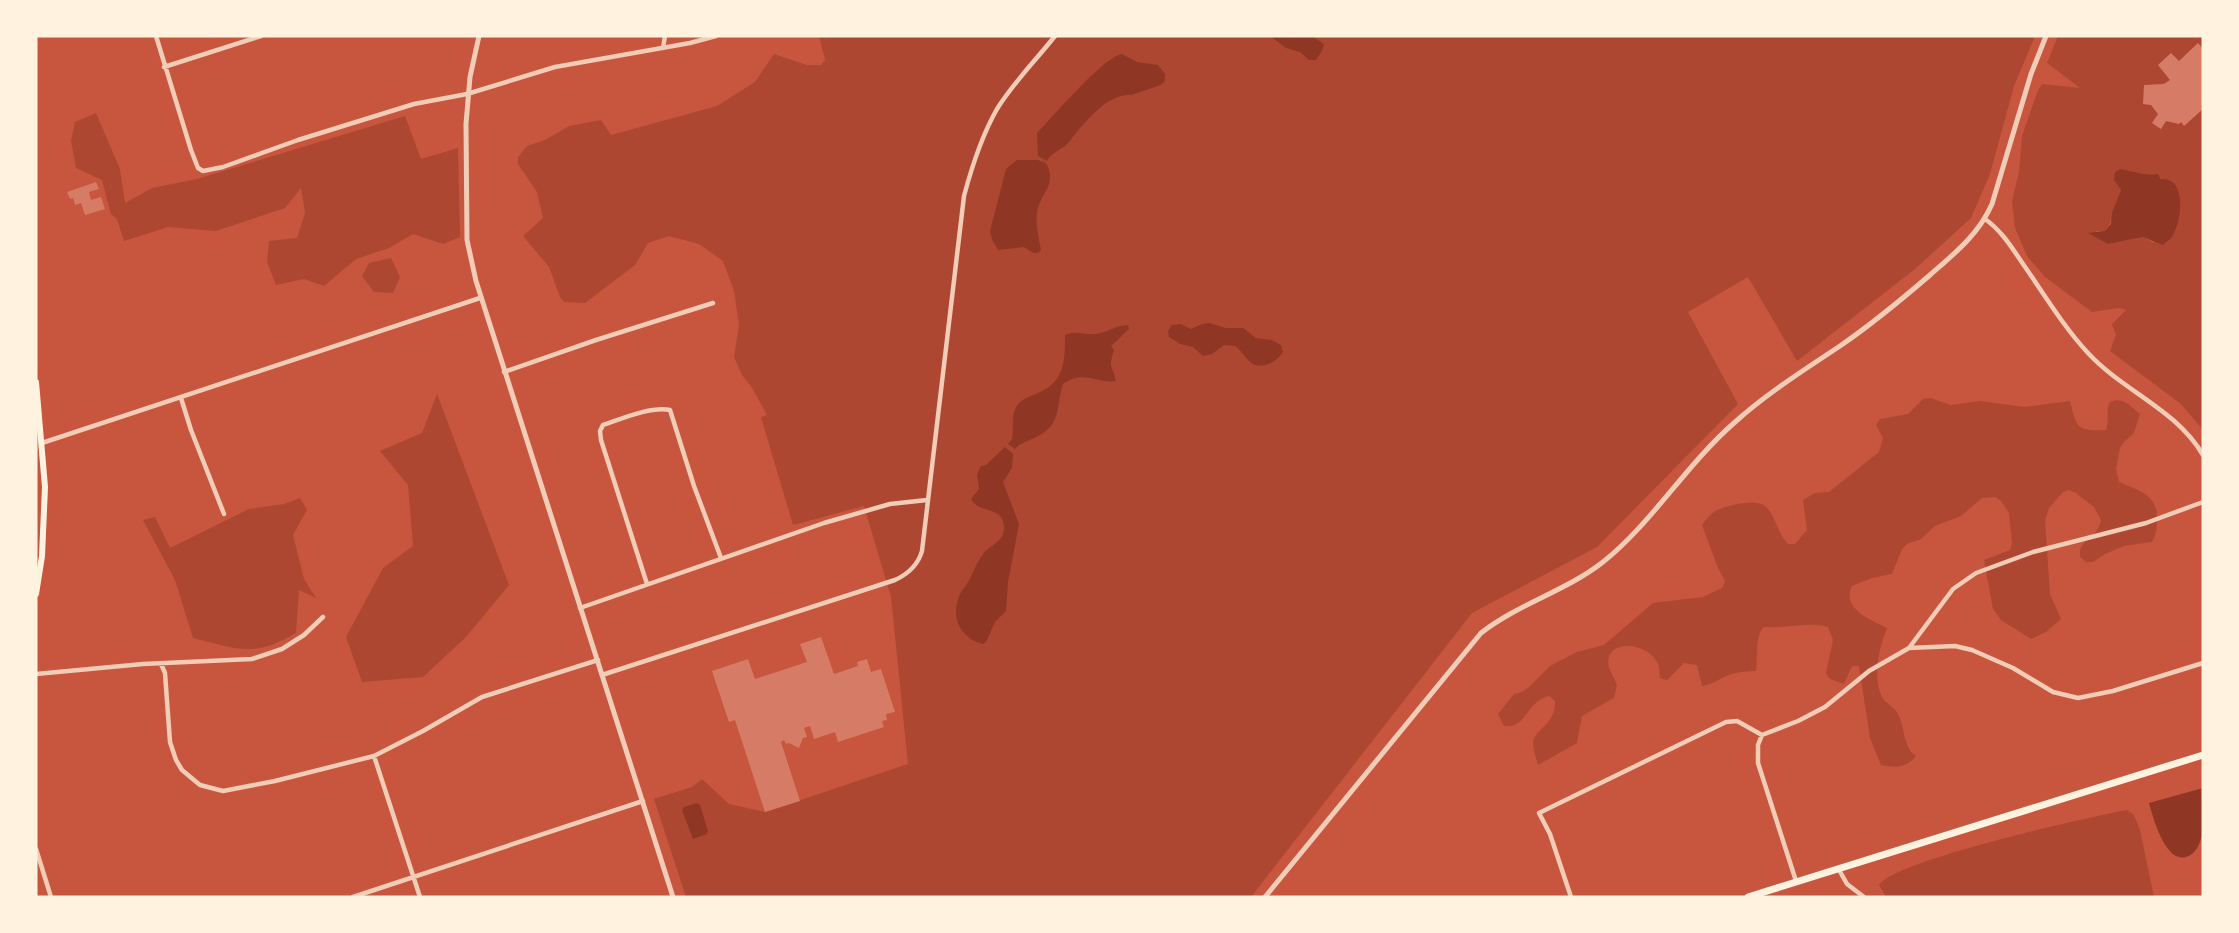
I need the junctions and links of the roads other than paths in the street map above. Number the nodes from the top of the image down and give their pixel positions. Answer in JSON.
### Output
{"nodes":[{"id":1,"x":156,"y":36,"type":"edge"},
{"id":2,"x":261,"y":36,"type":"edge"},
{"id":3,"x":480,"y":36,"type":"edge"},
{"id":4,"x":665,"y":36,"type":"edge"},
{"id":5,"x":716,"y":36,"type":"edge"},
{"id":6,"x":1054,"y":36,"type":"edge"},
{"id":7,"x":2046,"y":36,"type":"edge"},
{"id":8,"x":663,"y":48,"type":"junction"},
{"id":9,"x":164,"y":67,"type":"junction"},
{"id":10,"x":467,"y":94,"type":"junction"},
{"id":11,"x":1985,"y":219,"type":"junction"},
{"id":12,"x":480,"y":298,"type":"junction"},
{"id":13,"x":713,"y":303,"type":"dead end"},
{"id":14,"x":504,"y":372,"type":"junction"},
{"id":15,"x":36,"y":382,"type":"edge"},
{"id":16,"x":181,"y":398,"type":"junction"},
{"id":17,"x":42,"y":443,"type":"junction"},
{"id":18,"x":2203,"y":455,"type":"edge"},
{"id":19,"x":44,"y":459,"type":"junction"},
{"id":20,"x":36,"y":462,"type":"edge"},
{"id":21,"x":927,"y":500,"type":"junction"},
{"id":22,"x":2203,"y":502,"type":"edge"},
{"id":23,"x":224,"y":514,"type":"dead end"},
{"id":24,"x":721,"y":558,"type":"junction"},
{"id":25,"x":647,"y":584,"type":"junction"},
{"id":26,"x":36,"y":594,"type":"edge"},
{"id":27,"x":580,"y":609,"type":"junction"},
{"id":28,"x":323,"y":617,"type":"dead end"},
{"id":29,"x":1909,"y":648,"type":"junction"},
{"id":30,"x":598,"y":660,"type":"junction"},
{"id":31,"x":2203,"y":663,"type":"edge"},
{"id":32,"x":161,"y":664,"type":"junction"},
{"id":33,"x":36,"y":674,"type":"edge"},
{"id":34,"x":602,"y":675,"type":"junction"},
{"id":35,"x":1762,"y":735,"type":"junction"},
{"id":36,"x":2203,"y":755,"type":"edge"},
{"id":37,"x":374,"y":756,"type":"junction"},
{"id":38,"x":643,"y":801,"type":"junction"},
{"id":39,"x":36,"y":849,"type":"edge"},
{"id":40,"x":1838,"y":868,"type":"junction"},
{"id":41,"x":414,"y":877,"type":"junction"},
{"id":42,"x":1796,"y":881,"type":"junction"},
{"id":43,"x":51,"y":897,"type":"edge"},
{"id":44,"x":353,"y":897,"type":"edge"},
{"id":45,"x":420,"y":897,"type":"edge"},
{"id":46,"x":674,"y":897,"type":"edge"},
{"id":47,"x":1265,"y":897,"type":"edge"},
{"id":48,"x":1571,"y":897,"type":"edge"},
{"id":49,"x":1748,"y":897,"type":"edge"},
{"id":50,"x":1864,"y":897,"type":"edge"}],
"edges":[{"from":1,"to":9,"type":"street"},
{"from":2,"to":9,"type":"street"},
{"from":3,"to":10,"type":"street"},
{"from":4,"to":8,"type":"street"},
{"from":5,"to":8,"type":"street"},
{"from":6,"to":21,"type":"street"},
{"from":7,"to":11,"type":"street"},
{"from":8,"to":10,"type":"street"},
{"from":9,"to":10,"type":"street"},
{"from":10,"to":12,"type":"street"},
{"from":11,"to":18,"type":"street"},
{"from":11,"to":47,"type":"street"},
{"from":12,"to":14,"type":"street"},
{"from":12,"to":16,"type":"street"},
{"from":13,"to":14,"type":"street"},
{"from":14,"to":27,"type":"street"},
{"from":15,"to":17,"type":"main road"},
{"from":16,"to":17,"type":"street"},
{"from":16,"to":23,"type":"street"},
{"from":17,"to":19,"type":"main road"},
{"from":19,"to":20,"type":"street"},
{"from":19,"to":26,"type":"main road"},
{"from":21,"to":24,"type":"street"},
{"from":21,"to":34,"type":"street"},
{"from":22,"to":29,"type":"street"},
{"from":24,"to":25,"type":"street"},
{"from":24,"to":25,"type":"street"},
{"from":25,"to":27,"type":"street"},
{"from":27,"to":30,"type":"street"},
{"from":28,"to":32,"type":"street"},
{"from":29,"to":31,"type":"street"},
{"from":29,"to":35,"type":"street"},
{"from":30,"to":34,"type":"street"},
{"from":30,"to":37,"type":"street"},
{"from":32,"to":33,"type":"street"},
{"from":32,"to":37,"type":"street"},
{"from":34,"to":38,"type":"street"},
{"from":35,"to":42,"type":"street"},
{"from":35,"to":48,"type":"street"},
{"from":36,"to":40,"type":"main road"},
{"from":37,"to":41,"type":"street"},
{"from":38,"to":41,"type":"street"},
{"from":38,"to":46,"type":"street"},
{"from":39,"to":43,"type":"street"},
{"from":40,"to":42,"type":"main road"},
{"from":40,"to":50,"type":"street"},
{"from":41,"to":44,"type":"street"},
{"from":41,"to":45,"type":"street"},
{"from":42,"to":49,"type":"main road"}]}
